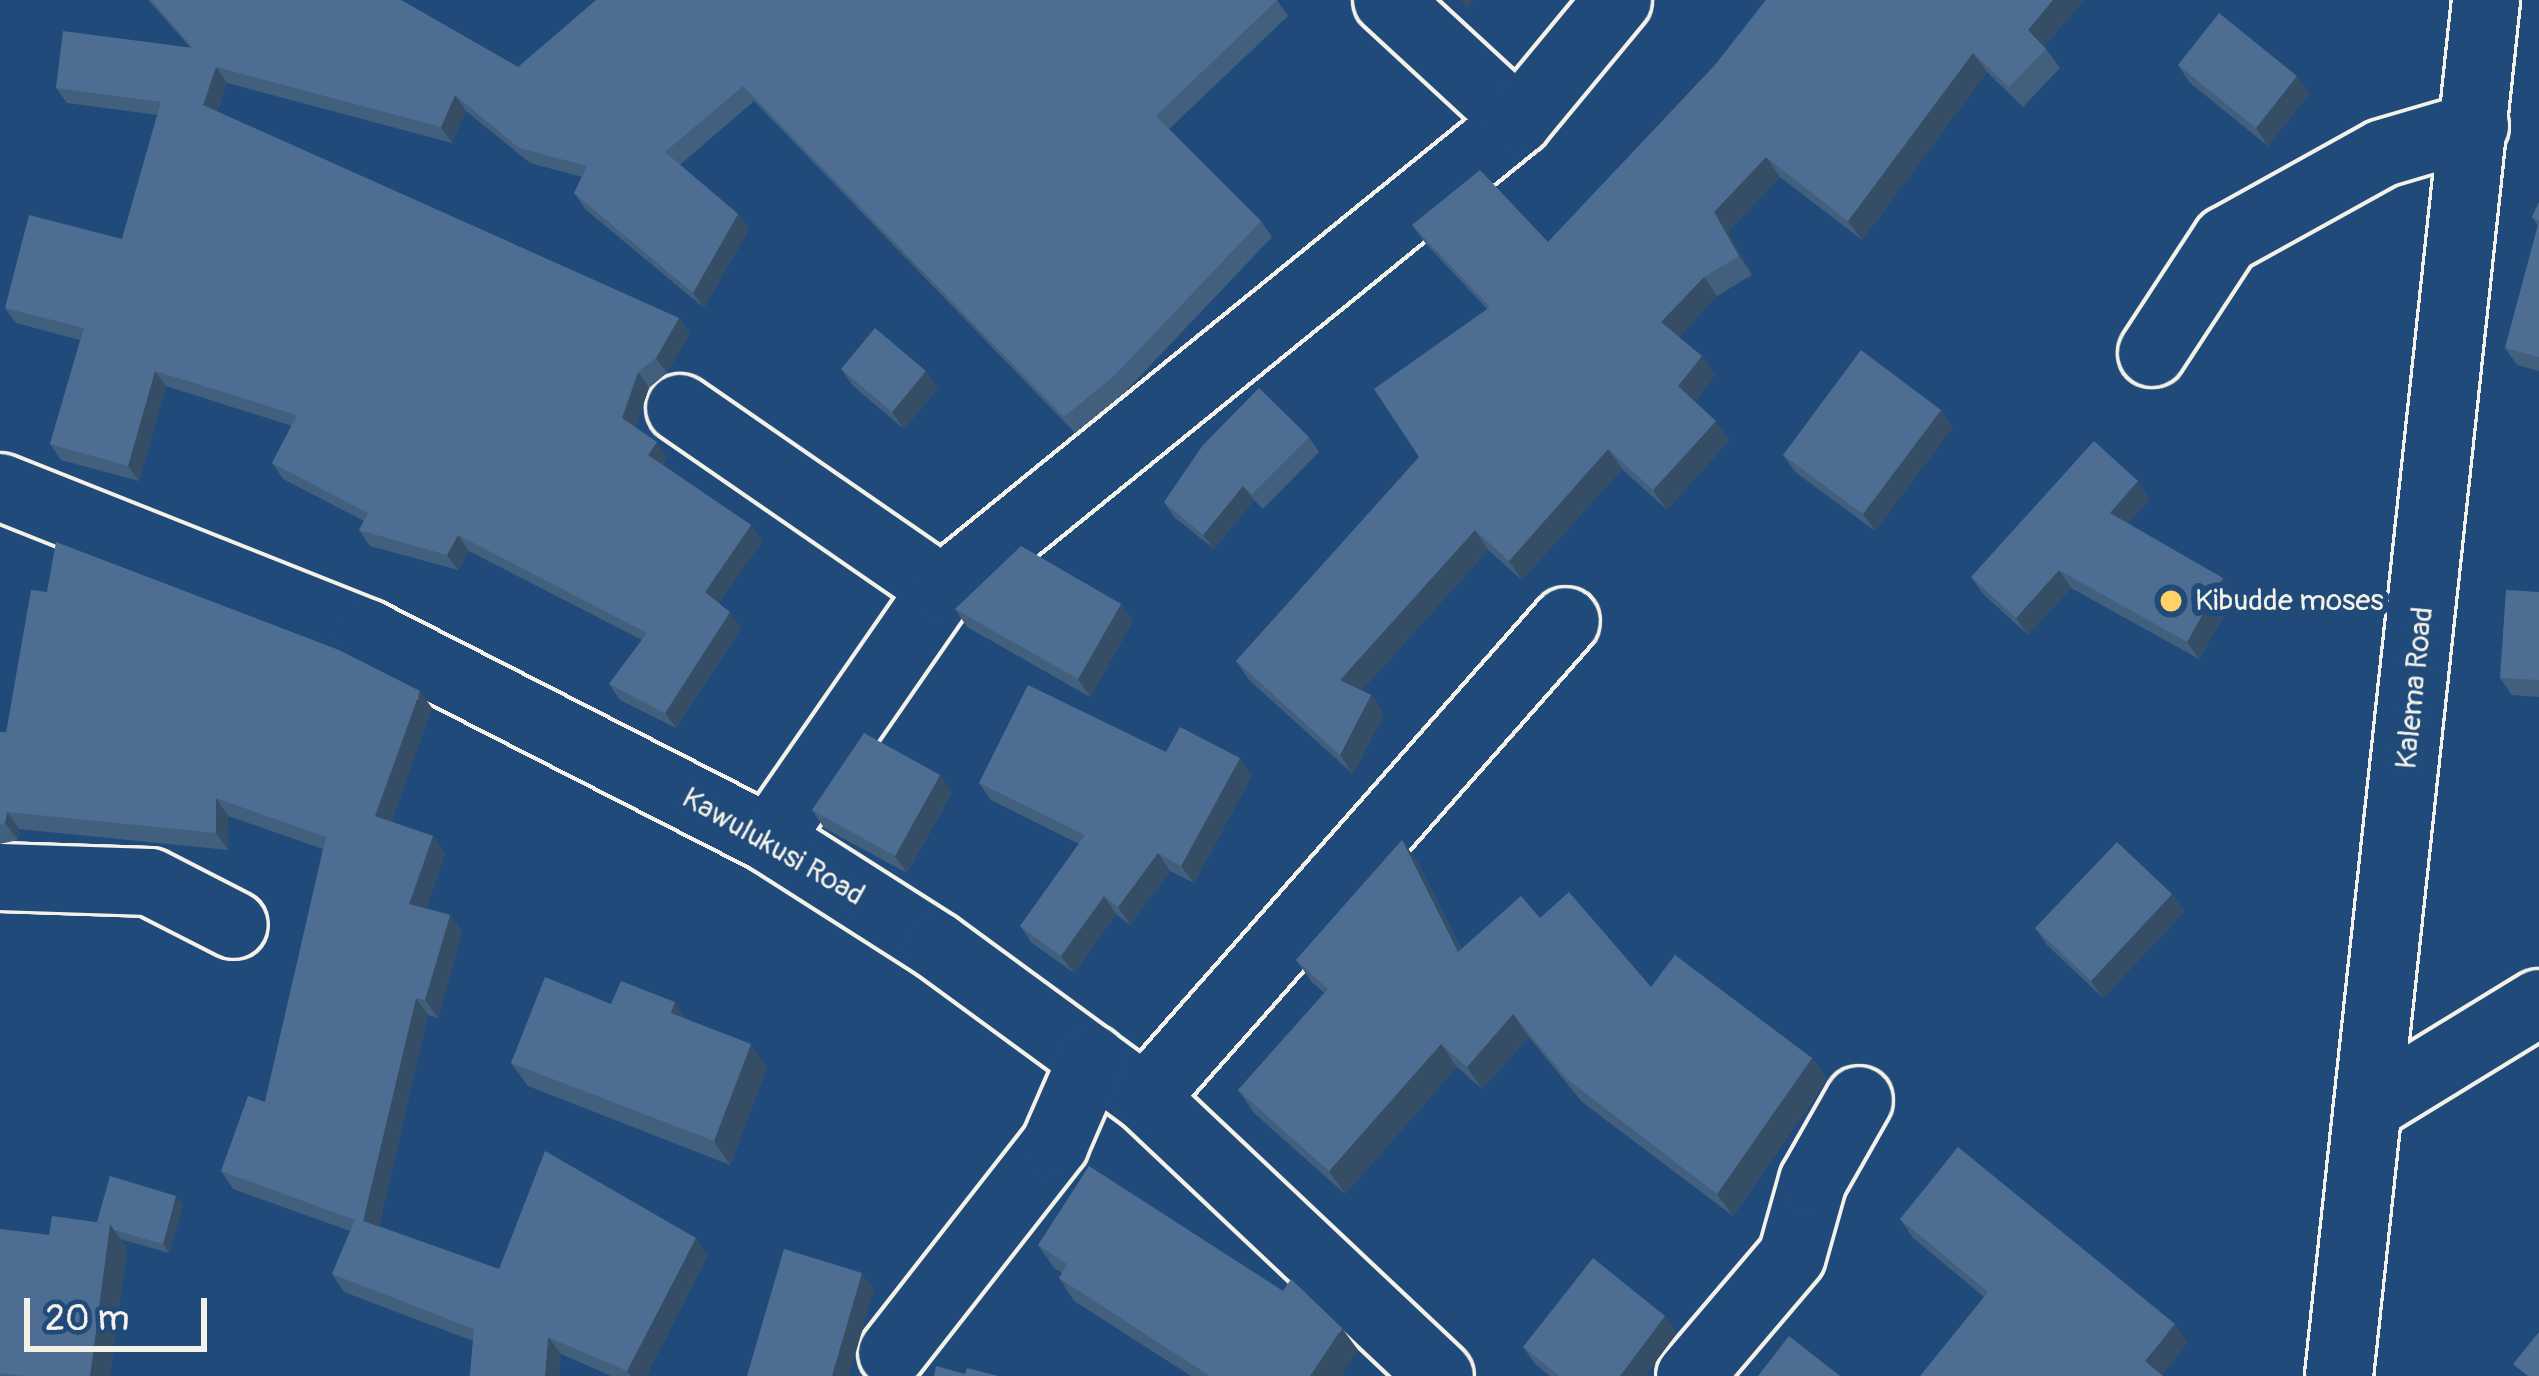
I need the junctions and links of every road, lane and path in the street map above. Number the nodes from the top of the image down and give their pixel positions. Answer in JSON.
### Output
{"nodes":[{"id":1,"x":1387,"y":0,"type":"edge"},
{"id":2,"x":1618,"y":0,"type":"edge"},
{"id":3,"x":2486,"y":0,"type":"edge"},
{"id":4,"x":1518,"y":121,"type":"junction"},
{"id":5,"x":2475,"y":126,"type":"junction"},
{"id":6,"x":2152,"y":353,"type":"dead end"},
{"id":7,"x":680,"y":409,"type":"dead end"},
{"id":8,"x":0,"y":487,"type":"edge"},
{"id":9,"x":942,"y":590,"type":"junction"},
{"id":10,"x":1566,"y":621,"type":"dead end"},
{"id":11,"x":770,"y":838,"type":"junction"},
{"id":12,"x":0,"y":877,"type":"edge"},
{"id":13,"x":233,"y":925,"type":"dead end"},
{"id":14,"x":2539,"y":1004,"type":"edge"},
{"id":15,"x":1091,"y":1059,"type":"junction"},
{"id":16,"x":1145,"y":1097,"type":"junction"},
{"id":17,"x":1859,"y":1100,"type":"dead end"},
{"id":18,"x":2368,"y":1107,"type":"junction"},
{"id":19,"x":892,"y":1353,"type":"dead end"},
{"id":20,"x":1440,"y":1376,"type":"edge"},
{"id":21,"x":1690,"y":1376,"type":"edge"},
{"id":22,"x":2339,"y":1376,"type":"edge"}],
"edges":[{"from":1,"to":4,"type":"street"},
{"from":2,"to":4,"type":"street"},
{"from":3,"to":5,"type":"street","name":"Kalema Road"},
{"from":4,"to":9,"type":"street"},
{"from":5,"to":6,"type":"street"},
{"from":5,"to":18,"type":"street","name":"Kalema Road"},
{"from":7,"to":9,"type":"street"},
{"from":8,"to":11,"type":"street","name":"Kawulukusi Road"},
{"from":9,"to":11,"type":"street"},
{"from":10,"to":16,"type":"street"},
{"from":11,"to":15,"type":"street","name":"Kawulukusi Road"},
{"from":12,"to":13,"type":"street"},
{"from":14,"to":18,"type":"street"},
{"from":15,"to":16,"type":"street","name":"Kawulukusi Road"},
{"from":15,"to":19,"type":"street"},
{"from":16,"to":20,"type":"street","name":"Kawulukusi Road"},
{"from":17,"to":21,"type":"street"},
{"from":18,"to":22,"type":"street","name":"Kalema Road"}]}
